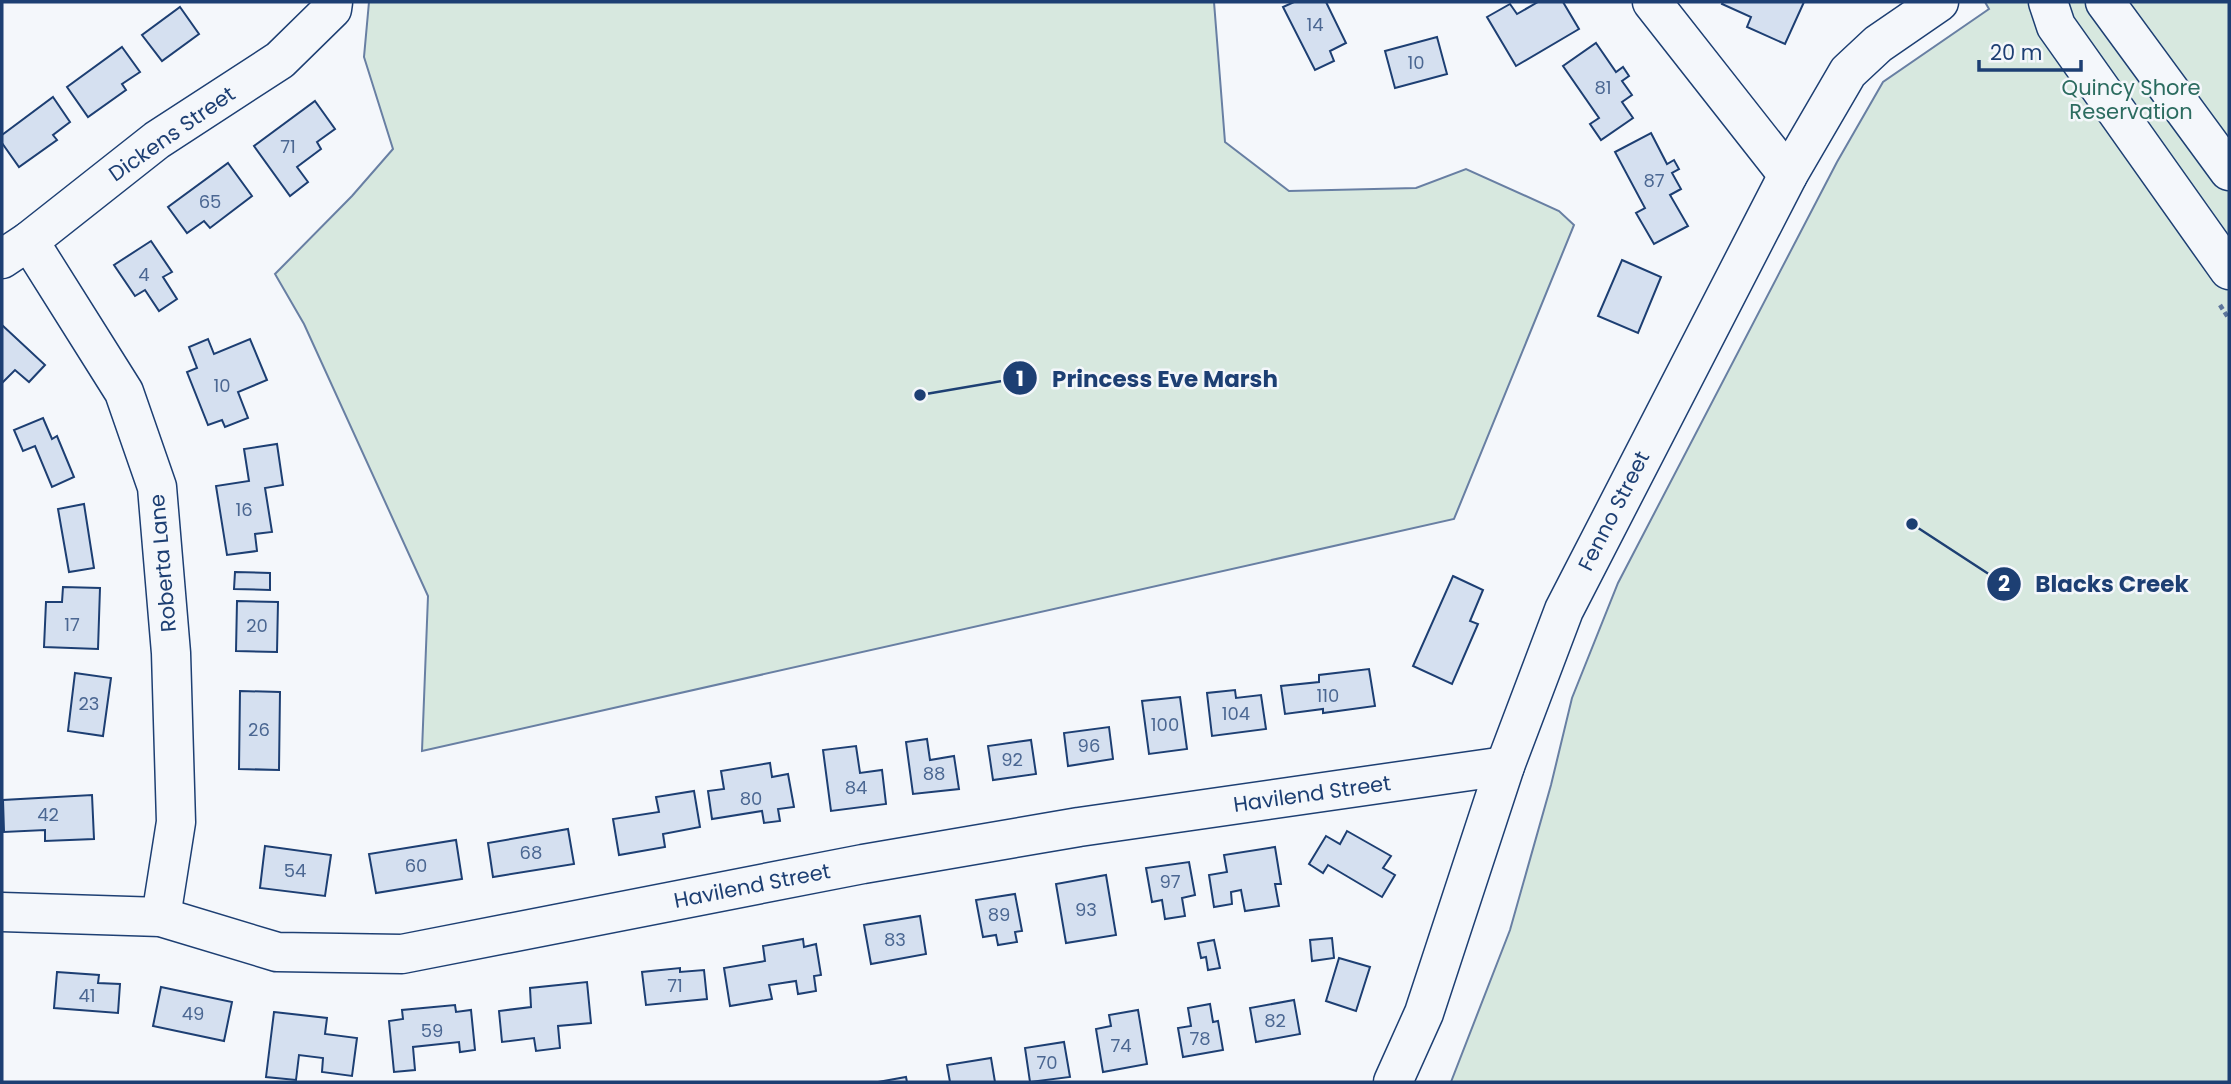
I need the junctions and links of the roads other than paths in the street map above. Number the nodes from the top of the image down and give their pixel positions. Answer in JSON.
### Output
{"nodes":[{"id":1,"x":333,"y":2,"type":"edge"},
{"id":2,"x":1652,"y":2,"type":"edge"},
{"id":3,"x":1939,"y":2,"type":"edge"},
{"id":4,"x":2048,"y":2,"type":"edge"},
{"id":5,"x":2105,"y":2,"type":"edge"},
{"id":6,"x":2229,"y":171,"type":"edge"},
{"id":7,"x":1788,"y":176,"type":"junction"},
{"id":8,"x":15,"y":250,"type":"edge"},
{"id":9,"x":2229,"y":270,"type":"edge"},
{"id":10,"x":1505,"y":766,"type":"junction"},
{"id":11,"x":2,"y":912,"type":"edge"},
{"id":12,"x":161,"y":917,"type":"junction"},
{"id":13,"x":1390,"y":1081,"type":"edge"}],
"edges":[{"from":1,"to":8,"type":"street","name":"Dickens Street"},
{"from":2,"to":7,"type":"street"},
{"from":3,"to":7,"type":"street","name":"Fenno Street"},
{"from":4,"to":9,"type":"street"},
{"from":5,"to":6,"type":"street"},
{"from":7,"to":10,"type":"street","name":"Fenno Street"},
{"from":8,"to":12,"type":"street","name":"Roberta Lane"},
{"from":10,"to":12,"type":"street","name":"Havilend Street"},
{"from":10,"to":13,"type":"street","name":"Fenno Street"},
{"from":11,"to":12,"type":"street","name":"Havilend Street"}]}
